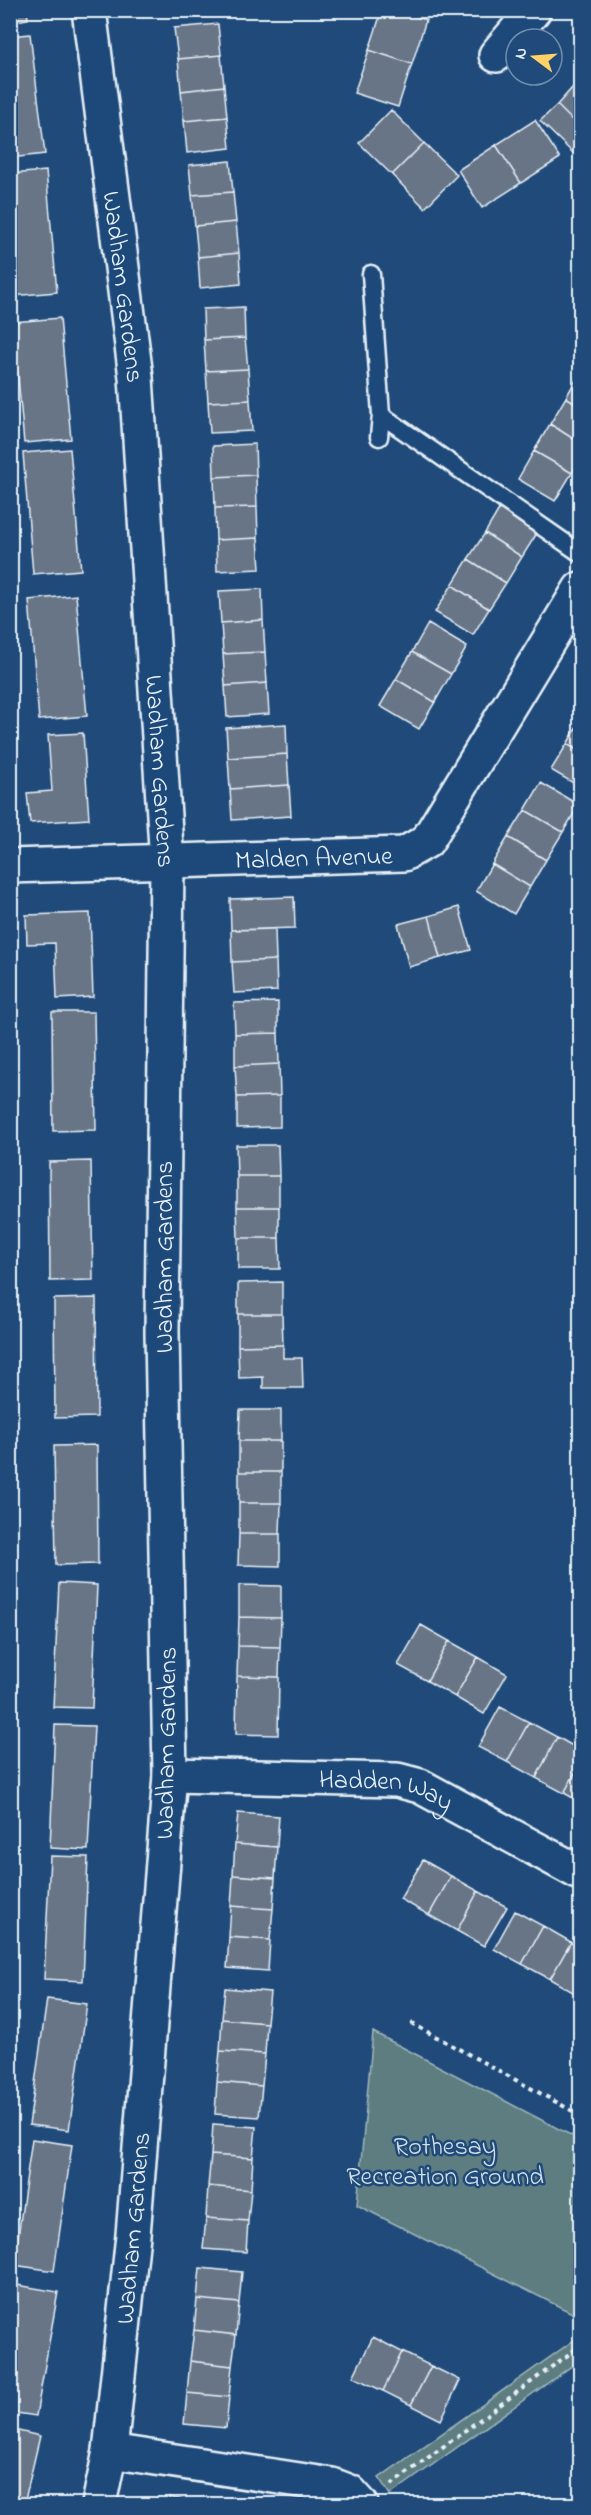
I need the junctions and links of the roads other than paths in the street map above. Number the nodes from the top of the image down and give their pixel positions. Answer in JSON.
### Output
{"nodes":[{"id":1,"x":89,"y":10,"type":"edge"},
{"id":2,"x":534,"y":10,"type":"edge"},
{"id":3,"x":495,"y":55,"type":"dead end"},
{"id":4,"x":371,"y":274,"type":"dead end"},
{"id":5,"x":381,"y":416,"type":"junction"},
{"id":6,"x":380,"y":437,"type":"dead end"},
{"id":7,"x":580,"y":554,"type":"edge"},
{"id":8,"x":575,"y":610,"type":"edge"},
{"id":9,"x":167,"y":863,"type":"junction"},
{"id":10,"x":10,"y":867,"type":"edge"},
{"id":11,"x":170,"y":1775,"type":"junction"},
{"id":12,"x":580,"y":1873,"type":"edge"},
{"id":13,"x":110,"y":2451,"type":"junction"},
{"id":14,"x":372,"y":2498,"type":"edge"},
{"id":15,"x":99,"y":2505,"type":"edge"}],
"edges":[{"from":1,"to":9,"type":"street","name":"Wadham Gardens"},
{"from":2,"to":3,"type":"street"},
{"from":4,"to":5,"type":"lane"},
{"from":5,"to":6,"type":"lane"},
{"from":5,"to":7,"type":"lane"},
{"from":8,"to":9,"type":"street","name":"Malden Avenue"},
{"from":9,"to":10,"type":"street","name":"Malden Avenue"},
{"from":9,"to":11,"type":"street","name":"Wadham Gardens"},
{"from":11,"to":12,"type":"street","name":"Hadden Way"},
{"from":11,"to":13,"type":"street","name":"Wadham Gardens"},
{"from":13,"to":14,"type":"street"},
{"from":13,"to":15,"type":"street","name":"Wadham Gardens"}]}
